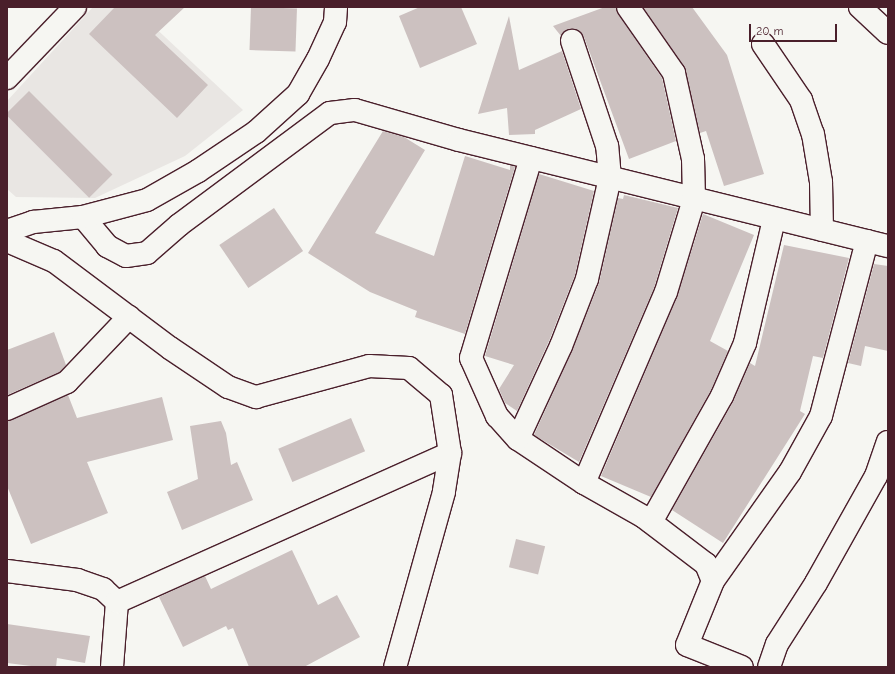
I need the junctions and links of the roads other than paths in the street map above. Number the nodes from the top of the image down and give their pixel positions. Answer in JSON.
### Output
{"nodes":[{"id":1,"x":75,"y":7,"type":"edge"},
{"id":2,"x":336,"y":7,"type":"edge"},
{"id":3,"x":628,"y":7,"type":"edge"},
{"id":4,"x":860,"y":7,"type":"edge"},
{"id":5,"x":888,"y":33,"type":"edge"},
{"id":6,"x":572,"y":41,"type":"dead end"},
{"id":7,"x":763,"y":44,"type":"dead end"},
{"id":8,"x":7,"y":78,"type":"edge"},
{"id":9,"x":531,"y":158,"type":"junction"},
{"id":10,"x":610,"y":178,"type":"junction"},
{"id":11,"x":694,"y":199,"type":"junction"},
{"id":12,"x":82,"y":217,"type":"junction"},
{"id":13,"x":774,"y":219,"type":"junction"},
{"id":14,"x":822,"y":230,"type":"junction"},
{"id":15,"x":7,"y":231,"type":"edge"},
{"id":16,"x":7,"y":241,"type":"edge"},
{"id":17,"x":878,"y":244,"type":"edge"},
{"id":18,"x":129,"y":317,"type":"junction"},
{"id":19,"x":7,"y":409,"type":"edge"},
{"id":20,"x":518,"y":439,"type":"junction"},
{"id":21,"x":888,"y":442,"type":"edge"},
{"id":22,"x":450,"y":453,"type":"junction"},
{"id":23,"x":584,"y":483,"type":"junction"},
{"id":24,"x":650,"y":522,"type":"junction"},
{"id":25,"x":7,"y":571,"type":"edge"},
{"id":26,"x":713,"y":581,"type":"junction"},
{"id":27,"x":117,"y":602,"type":"junction"},
{"id":28,"x":112,"y":667,"type":"edge"},
{"id":29,"x":395,"y":667,"type":"edge"},
{"id":30,"x":742,"y":667,"type":"edge"},
{"id":31,"x":769,"y":667,"type":"edge"}],
"edges":[{"from":1,"to":8,"type":"street"},
{"from":2,"to":12,"type":"street"},
{"from":3,"to":11,"type":"street"},
{"from":4,"to":5,"type":"street"},
{"from":6,"to":10,"type":"street"},
{"from":7,"to":14,"type":"street"},
{"from":9,"to":10,"type":"street"},
{"from":9,"to":12,"type":"street"},
{"from":9,"to":20,"type":"street"},
{"from":10,"to":11,"type":"street"},
{"from":10,"to":20,"type":"street"},
{"from":11,"to":13,"type":"street"},
{"from":11,"to":23,"type":"street"},
{"from":12,"to":15,"type":"street"},
{"from":13,"to":14,"type":"street"},
{"from":13,"to":24,"type":"street"},
{"from":14,"to":17,"type":"street"},
{"from":16,"to":18,"type":"street"},
{"from":17,"to":26,"type":"street"},
{"from":18,"to":19,"type":"street"},
{"from":18,"to":22,"type":"street"},
{"from":20,"to":23,"type":"street"},
{"from":21,"to":31,"type":"street"},
{"from":22,"to":27,"type":"street"},
{"from":22,"to":29,"type":"street"},
{"from":23,"to":24,"type":"street"},
{"from":24,"to":26,"type":"street"},
{"from":25,"to":27,"type":"street"},
{"from":26,"to":30,"type":"street"},
{"from":27,"to":28,"type":"street"}]}
